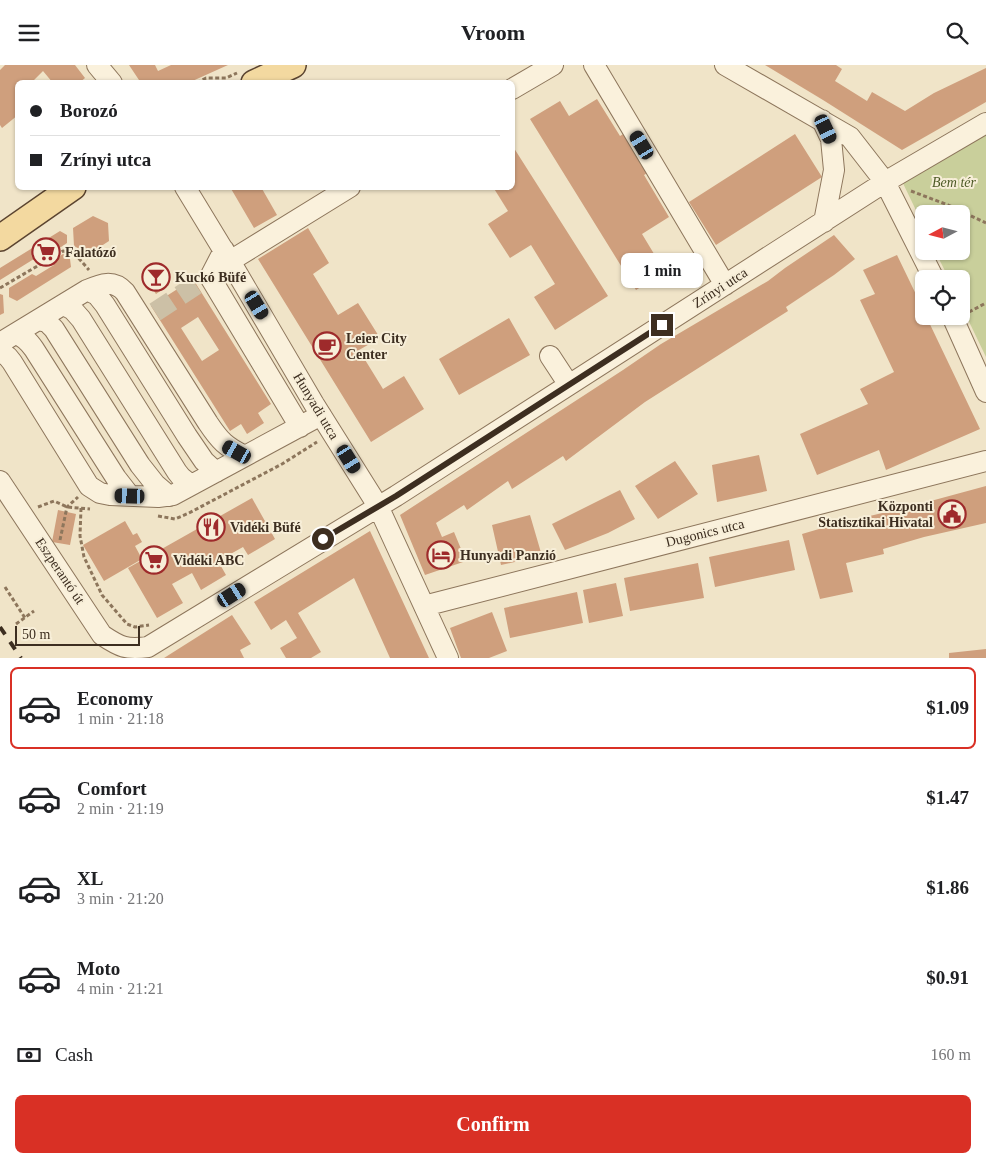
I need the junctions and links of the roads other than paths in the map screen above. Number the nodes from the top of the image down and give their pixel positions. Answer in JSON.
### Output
{"nodes":[{"id":1,"x":97,"y":65,"type":"edge"},
{"id":2,"x":293,"y":65,"type":"edge"},
{"id":3,"x":553,"y":65,"type":"edge"},
{"id":4,"x":594,"y":65,"type":"edge"},
{"id":5,"x":725,"y":65,"type":"edge"},
{"id":6,"x":110,"y":80,"type":"edge"},
{"id":7,"x":260,"y":80,"type":"edge"},
{"id":8,"x":515,"y":87,"type":"edge"},
{"id":9,"x":822,"y":120,"type":"junction"},
{"id":10,"x":986,"y":123,"type":"edge"},
{"id":11,"x":885,"y":182,"type":"junction"},
{"id":12,"x":69,"y":190,"type":"edge"},
{"id":13,"x":187,"y":190,"type":"edge"},
{"id":14,"x":345,"y":190,"type":"edge"},
{"id":15,"x":824,"y":222,"type":"junction"},
{"id":16,"x":0,"y":238,"type":"edge"},
{"id":17,"x":227,"y":255,"type":"junction"},
{"id":18,"x":929,"y":270,"type":"edge"},
{"id":19,"x":725,"y":285,"type":"junction"},
{"id":20,"x":94,"y":287,"type":"junction"},
{"id":21,"x":64,"y":305,"type":"junction"},
{"id":22,"x":39,"y":320,"type":"junction"},
{"id":23,"x":956,"y":325,"type":"edge"},
{"id":24,"x":8,"y":338,"type":"edge"},
{"id":25,"x":0,"y":351,"type":"edge"},
{"id":26,"x":550,"y":356,"type":"dead end"},
{"id":27,"x":569,"y":385,"type":"junction"},
{"id":28,"x":986,"y":391,"type":"edge"},
{"id":29,"x":321,"y":415,"type":"junction"},
{"id":30,"x":300,"y":427,"type":"junction"},
{"id":31,"x":245,"y":456,"type":"junction"},
{"id":32,"x":986,"y":461,"type":"edge"},
{"id":33,"x":216,"y":472,"type":"junction"},
{"id":34,"x":0,"y":481,"type":"edge"},
{"id":35,"x":192,"y":485,"type":"junction"},
{"id":36,"x":130,"y":496,"type":"junction"},
{"id":37,"x":169,"y":496,"type":"junction"},
{"id":38,"x":378,"y":506,"type":"junction"},
{"id":39,"x":424,"y":606,"type":"junction"},
{"id":40,"x":118,"y":652,"type":"edge"},
{"id":41,"x":448,"y":658,"type":"edge"}],
"edges":[{"from":1,"to":6,"type":"street"},
{"from":2,"to":7,"type":"main road"},
{"from":3,"to":8,"type":"street"},
{"from":4,"to":19,"type":"street"},
{"from":5,"to":9,"type":"street"},
{"from":9,"to":11,"type":"street"},
{"from":9,"to":15,"type":"street"},
{"from":10,"to":11,"type":"street"},
{"from":11,"to":15,"type":"street","name":"Zrínyi utca"},
{"from":11,"to":18,"type":"street"},
{"from":12,"to":16,"type":"main road"},
{"from":13,"to":17,"type":"street","name":"Hunyadi utca"},
{"from":14,"to":17,"type":"street"},
{"from":15,"to":19,"type":"street","name":"Zrínyi utca"},
{"from":17,"to":29,"type":"street","name":"Hunyadi utca"},
{"from":17,"to":30,"type":"street"},
{"from":19,"to":27,"type":"street","name":"Zrínyi utca"},
{"from":20,"to":21,"type":"street"},
{"from":20,"to":31,"type":"street"},
{"from":20,"to":33,"type":"street"},
{"from":21,"to":22,"type":"street"},
{"from":21,"to":35,"type":"street"},
{"from":22,"to":24,"type":"street"},
{"from":22,"to":37,"type":"street"},
{"from":23,"to":28,"type":"street"},
{"from":24,"to":36,"type":"street"},
{"from":25,"to":36,"type":"street"},
{"from":26,"to":27,"type":"street"},
{"from":27,"to":38,"type":"street","name":"Zrínyi utca"},
{"from":29,"to":30,"type":"street"},
{"from":29,"to":38,"type":"street","name":"Hunyadi utca"},
{"from":30,"to":31,"type":"street"},
{"from":31,"to":33,"type":"street"},
{"from":32,"to":39,"type":"street","name":"Dugonics utca"},
{"from":33,"to":35,"type":"street"},
{"from":34,"to":40,"type":"street","name":"Eszperantó út"},
{"from":35,"to":37,"type":"street"},
{"from":36,"to":37,"type":"street"},
{"from":38,"to":39,"type":"street","name":"Hunyadi utca"},
{"from":38,"to":40,"type":"street","name":"Zrínyi utca"},
{"from":39,"to":41,"type":"street","name":"Hunyadi utca"}]}
